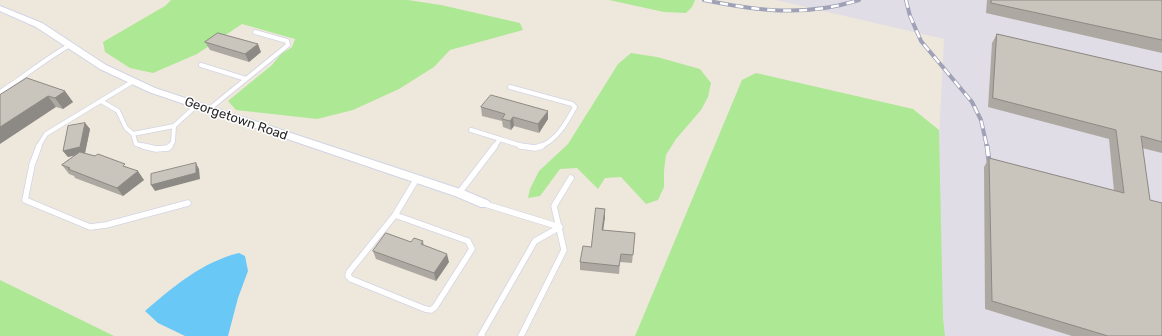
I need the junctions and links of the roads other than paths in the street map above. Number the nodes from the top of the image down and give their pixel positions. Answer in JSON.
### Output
{"nodes":[{"id":1,"x":0,"y":8,"type":"edge"},
{"id":2,"x":255,"y":32,"type":"dead end"},
{"id":3,"x":70,"y":45,"type":"junction"},
{"id":4,"x":201,"y":65,"type":"dead end"},
{"id":5,"x":246,"y":79,"type":"junction"},
{"id":6,"x":132,"y":82,"type":"junction"},
{"id":7,"x":510,"y":87,"type":"dead end"},
{"id":8,"x":0,"y":92,"type":"edge"},
{"id":9,"x":101,"y":100,"type":"junction"},
{"id":10,"x":196,"y":106,"type":"junction"},
{"id":11,"x":208,"y":110,"type":"junction"},
{"id":12,"x":174,"y":126,"type":"junction"},
{"id":13,"x":471,"y":130,"type":"dead end"},
{"id":14,"x":133,"y":134,"type":"junction"},
{"id":15,"x":500,"y":139,"type":"junction"},
{"id":16,"x":571,"y":178,"type":"dead end"},
{"id":17,"x":416,"y":180,"type":"junction"},
{"id":18,"x":459,"y":193,"type":"junction"},
{"id":19,"x":188,"y":203,"type":"dead end"},
{"id":20,"x":484,"y":204,"type":"joint"},
{"id":21,"x":395,"y":215,"type":"junction"},
{"id":22,"x":560,"y":227,"type":"junction"},
{"id":23,"x":482,"y":336,"type":"edge"},
{"id":24,"x":521,"y":336,"type":"edge"}],
"edges":[{"from":1,"to":3,"type":"street","name":"Georgetown Road"},
{"from":2,"to":5,"type":"lane"},
{"from":3,"to":6,"type":"street","name":"Georgetown Road"},
{"from":3,"to":8,"type":"lane"},
{"from":4,"to":5,"type":"lane"},
{"from":5,"to":11,"type":"lane"},
{"from":6,"to":9,"type":"lane"},
{"from":6,"to":10,"type":"street","name":"Georgetown Road"},
{"from":7,"to":15,"type":"lane"},
{"from":9,"to":14,"type":"lane"},
{"from":9,"to":19,"type":"lane"},
{"from":10,"to":11,"type":"street","name":"Georgetown Road"},
{"from":10,"to":12,"type":"lane"},
{"from":11,"to":17,"type":"street","name":"Georgetown Road"},
{"from":12,"to":14,"type":"lane"},
{"from":12,"to":14,"type":"lane"},
{"from":13,"to":15,"type":"lane"},
{"from":15,"to":18,"type":"lane"},
{"from":16,"to":22,"type":"lane"},
{"from":17,"to":18,"type":"street","name":"Georgetown Road"},
{"from":17,"to":21,"type":"lane"},
{"from":18,"to":20,"type":"street","name":"Georgetown Road"},
{"from":20,"to":22,"type":"lane"},
{"from":21,"to":21,"type":"lane"},
{"from":22,"to":23,"type":"lane"},
{"from":22,"to":24,"type":"lane"}]}
